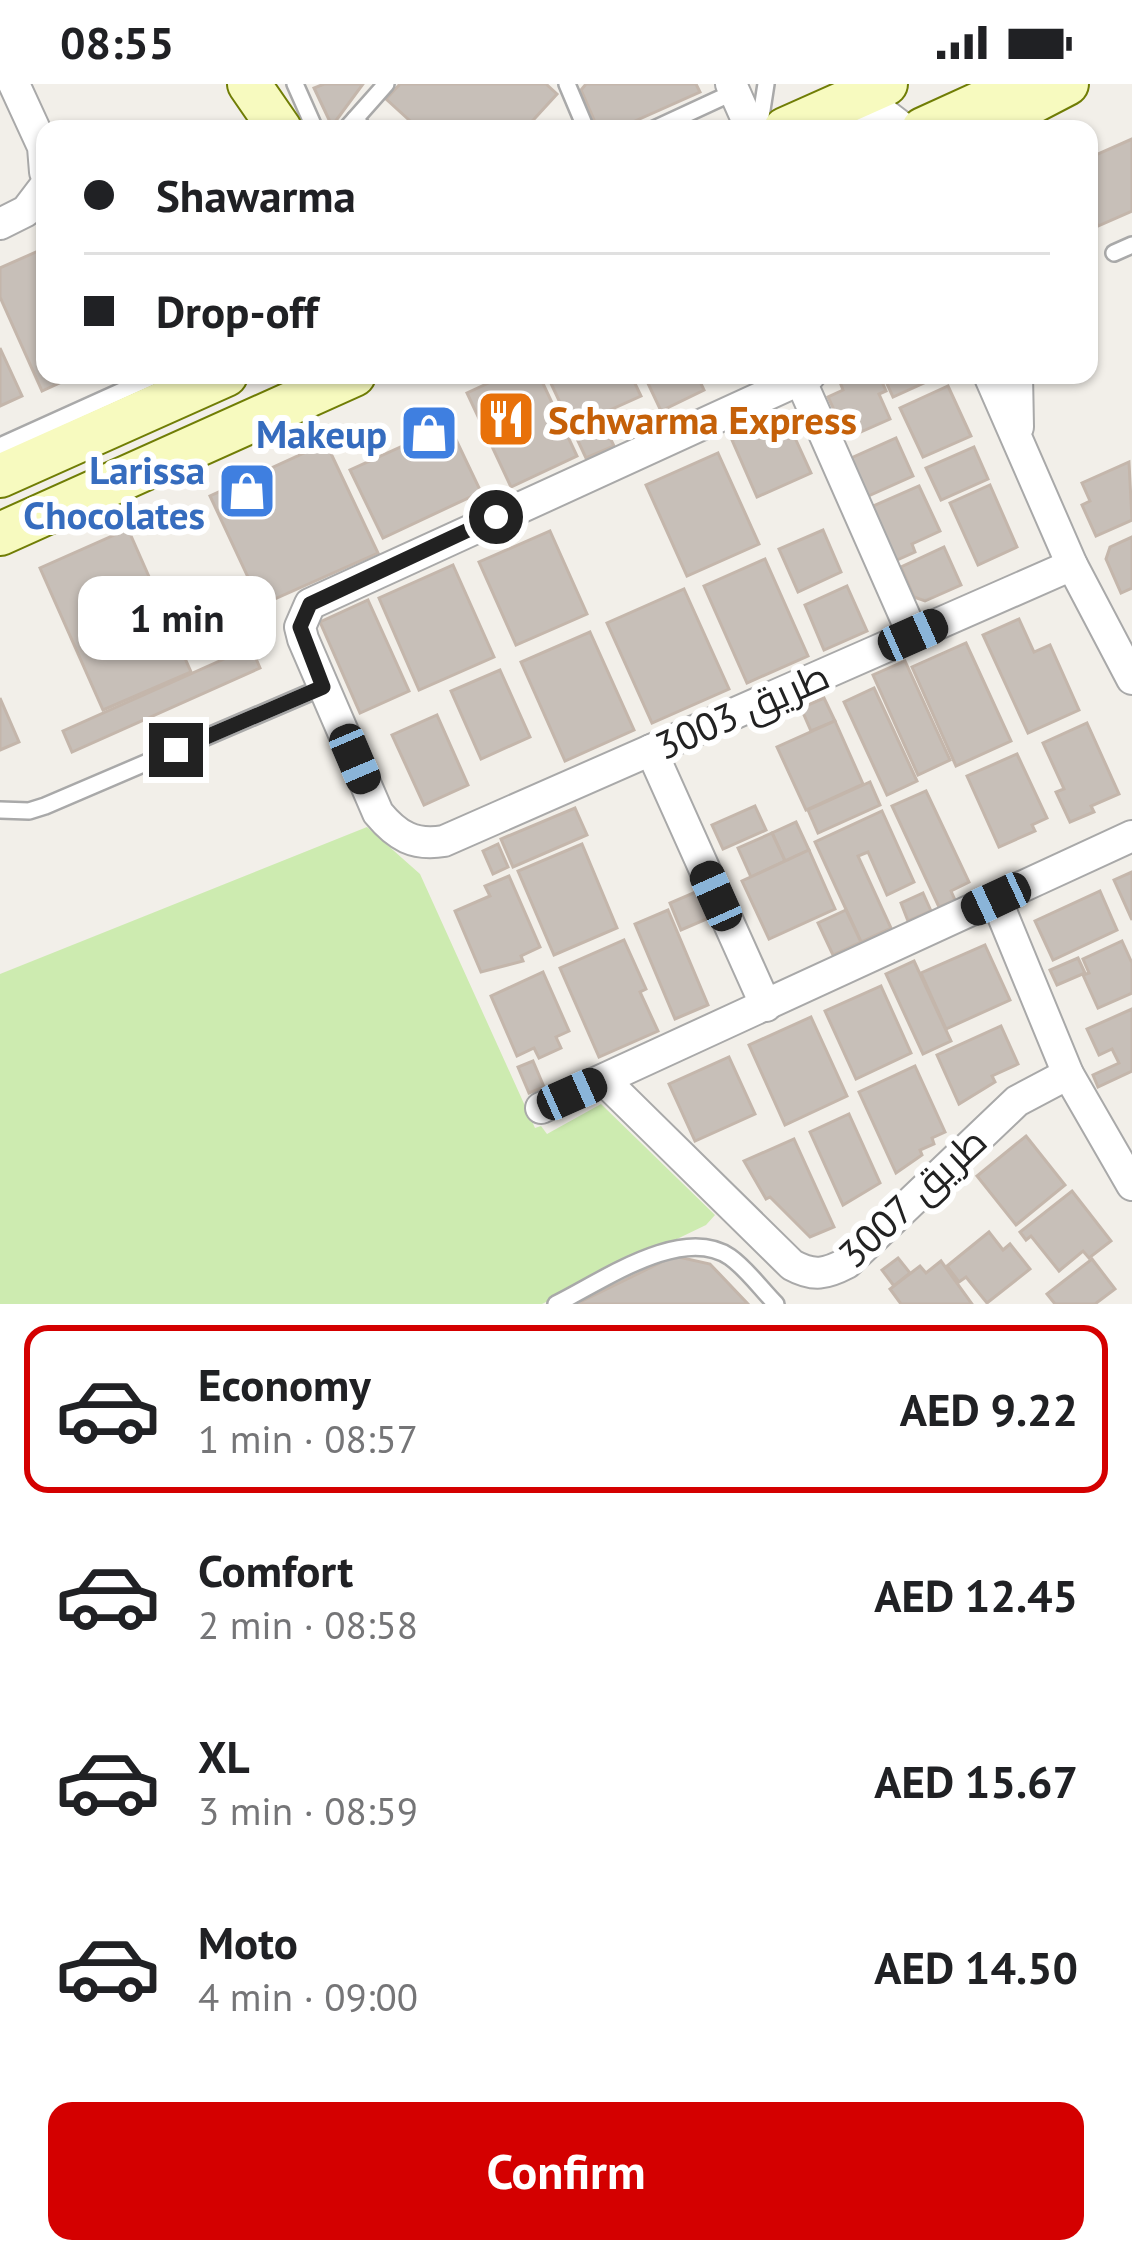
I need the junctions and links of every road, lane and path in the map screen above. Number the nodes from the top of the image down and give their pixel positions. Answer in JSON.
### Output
{"nodes":[{"id":1,"x":14,"y":84,"type":"edge"},
{"id":2,"x":386,"y":84,"type":"edge"},
{"id":3,"x":567,"y":84,"type":"edge"},
{"id":4,"x":766,"y":84,"type":"edge"},
{"id":5,"x":1022,"y":84,"type":"edge"},
{"id":6,"x":1067,"y":84,"type":"edge"},
{"id":7,"x":733,"y":88,"type":"edge"},
{"id":8,"x":265,"y":98,"type":"edge"},
{"id":9,"x":883,"y":107,"type":"edge"},
{"id":10,"x":301,"y":120,"type":"edge"},
{"id":11,"x":359,"y":120,"type":"edge"},
{"id":12,"x":582,"y":120,"type":"edge"},
{"id":13,"x":671,"y":120,"type":"edge"},
{"id":14,"x":750,"y":120,"type":"edge"},
{"id":15,"x":757,"y":120,"type":"edge"},
{"id":16,"x":825,"y":120,"type":"edge"},
{"id":17,"x":943,"y":120,"type":"edge"},
{"id":18,"x":1001,"y":120,"type":"edge"},
{"id":19,"x":36,"y":132,"type":"edge"},
{"id":20,"x":36,"y":198,"type":"edge"},
{"id":21,"x":0,"y":224,"type":"edge"},
{"id":22,"x":1132,"y":245,"type":"edge"},
{"id":23,"x":1114,"y":253,"type":"dead end"},
{"id":24,"x":333,"y":384,"type":"edge"},
{"id":25,"x":790,"y":384,"type":"edge"},
{"id":26,"x":808,"y":384,"type":"edge"},
{"id":27,"x":993,"y":384,"type":"edge"},
{"id":28,"x":1017,"y":384,"type":"edge"},
{"id":29,"x":152,"y":388,"type":"edge"},
{"id":30,"x":1018,"y":440,"type":"junction"},
{"id":31,"x":0,"y":446,"type":"edge"},
{"id":32,"x":0,"y":476,"type":"edge"},
{"id":33,"x":0,"y":534,"type":"edge"},
{"id":34,"x":1072,"y":566,"type":"junction"},
{"id":35,"x":913,"y":635,"type":"junction"},
{"id":36,"x":1132,"y":679,"type":"edge"},
{"id":37,"x":323,"y":687,"type":"junction"},
{"id":38,"x":651,"y":750,"type":"junction"},
{"id":39,"x":0,"y":810,"type":"edge"},
{"id":40,"x":1132,"y":836,"type":"edge"},
{"id":41,"x":996,"y":899,"type":"junction"},
{"id":42,"x":766,"y":1006,"type":"junction"},
{"id":43,"x":1068,"y":1074,"type":"junction"},
{"id":44,"x":604,"y":1080,"type":"junction"},
{"id":45,"x":541,"y":1108,"type":"dead end"},
{"id":46,"x":1132,"y":1185,"type":"edge"},
{"id":47,"x":556,"y":1304,"type":"edge"},
{"id":48,"x":776,"y":1304,"type":"edge"}],
"edges":[{"from":1,"to":19,"type":"street"},
{"from":2,"to":11,"type":"lane"},
{"from":3,"to":12,"type":"lane"},
{"from":4,"to":15,"type":"lane"},
{"from":5,"to":17,"type":"main road"},
{"from":6,"to":18,"type":"main road"},
{"from":7,"to":13,"type":"lane"},
{"from":7,"to":14,"type":"street"},
{"from":8,"to":10,"type":"lane"},
{"from":9,"to":16,"type":"main road"},
{"from":20,"to":21,"type":"street"},
{"from":22,"to":23,"type":"lane"},
{"from":24,"to":33,"type":"main road"},
{"from":25,"to":37,"type":"street"},
{"from":26,"to":35,"type":"street"},
{"from":27,"to":30,"type":"street"},
{"from":28,"to":30,"type":"street"},
{"from":29,"to":31,"type":"lane"},
{"from":29,"to":32,"type":"main road"},
{"from":30,"to":34,"type":"street"},
{"from":34,"to":35,"type":"street","name":"طريق 3003"},
{"from":34,"to":36,"type":"street"},
{"from":35,"to":38,"type":"street","name":"طريق 3003"},
{"from":37,"to":38,"type":"street","name":"طريق 3003"},
{"from":37,"to":39,"type":"lane"},
{"from":38,"to":42,"type":"street"},
{"from":40,"to":41,"type":"street"},
{"from":41,"to":42,"type":"street"},
{"from":41,"to":43,"type":"street"},
{"from":42,"to":44,"type":"street"},
{"from":43,"to":44,"type":"street","name":"طريق 3007"},
{"from":43,"to":46,"type":"street"},
{"from":44,"to":45,"type":"street"},
{"from":47,"to":48,"type":"lane"}]}
